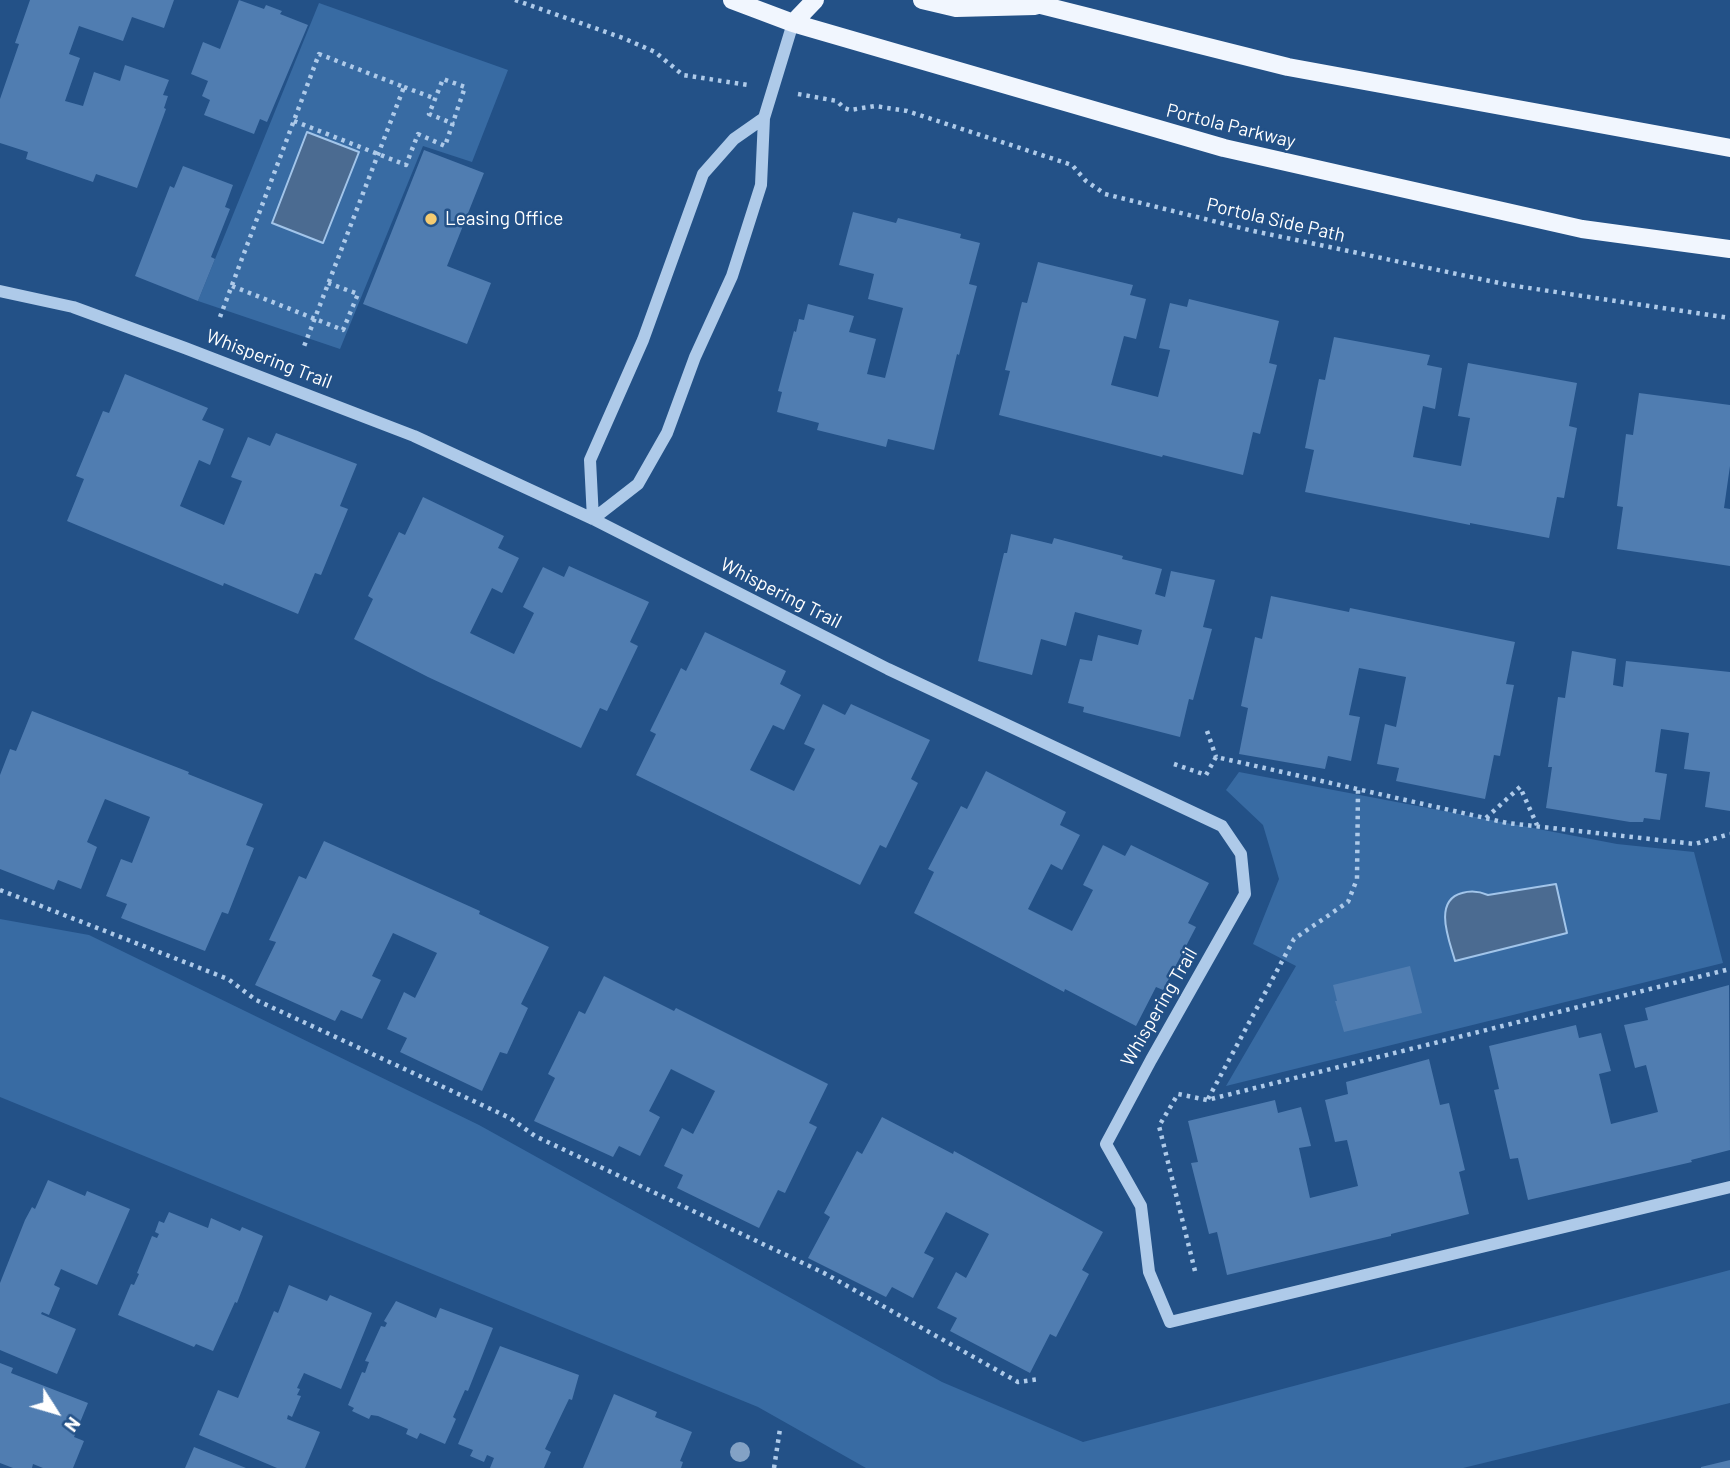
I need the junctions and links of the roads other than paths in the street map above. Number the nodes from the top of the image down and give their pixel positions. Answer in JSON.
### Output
{"nodes":[{"id":1,"x":732,"y":0,"type":"edge"},
{"id":2,"x":815,"y":0,"type":"edge"},
{"id":3,"x":922,"y":0,"type":"edge"},
{"id":4,"x":1030,"y":3,"type":"edge"},
{"id":5,"x":793,"y":23,"type":"junction"},
{"id":6,"x":764,"y":118,"type":"junction"},
{"id":7,"x":1730,"y":148,"type":"edge"},
{"id":8,"x":1730,"y":248,"type":"edge"},
{"id":9,"x":0,"y":291,"type":"edge"},
{"id":10,"x":593,"y":519,"type":"junction"},
{"id":11,"x":1730,"y":1187,"type":"edge"}],
"edges":[{"from":1,"to":5,"type":"main road","name":"Portola Parkway"},
{"from":2,"to":5,"type":"main road"},
{"from":3,"to":4,"type":"main road"},
{"from":4,"to":7,"type":"main road"},
{"from":5,"to":6,"type":"street"},
{"from":5,"to":8,"type":"main road","name":"Portola Parkway"},
{"from":6,"to":10,"type":"street"},
{"from":6,"to":10,"type":"street"},
{"from":9,"to":10,"type":"street","name":"Whispering Trail"},
{"from":10,"to":11,"type":"street","name":"Whispering Trail"}]}
